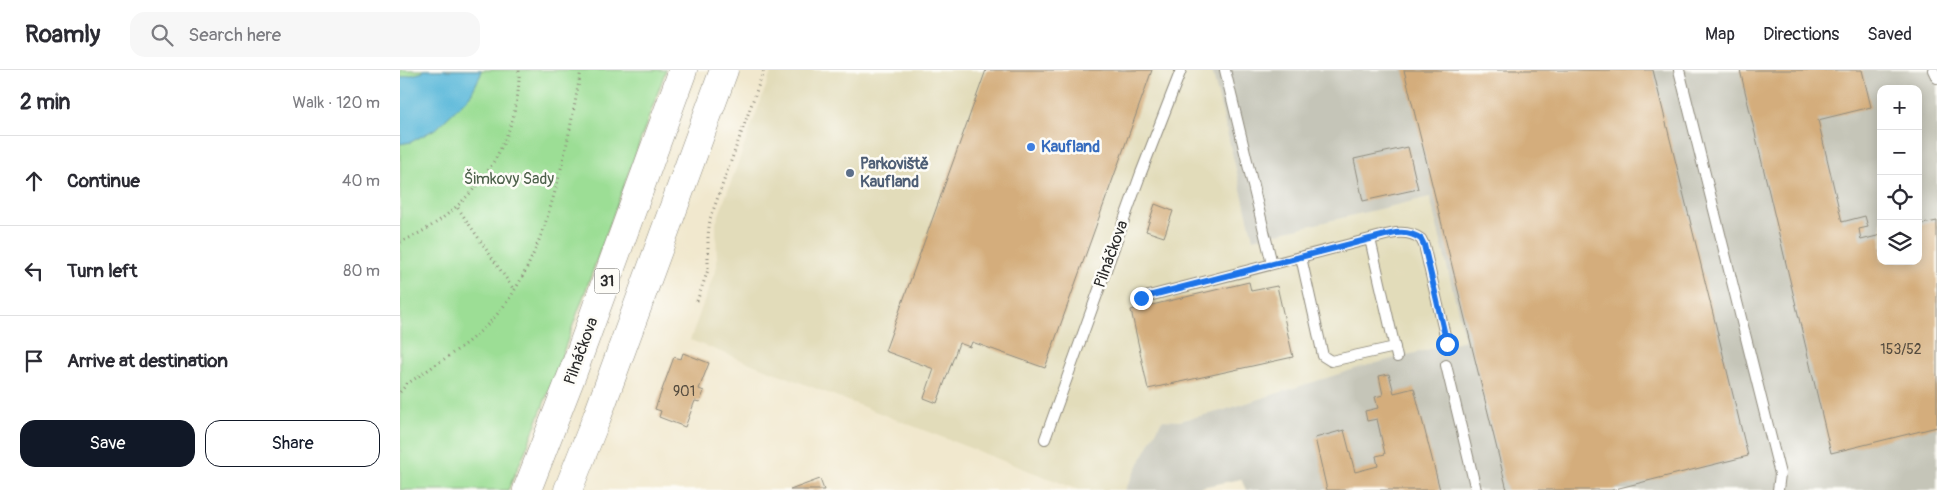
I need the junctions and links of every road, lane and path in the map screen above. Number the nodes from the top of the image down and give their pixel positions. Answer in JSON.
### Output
{"nodes":[{"id":1,"x":519,"y":70,"type":"edge"},
{"id":2,"x":581,"y":70,"type":"edge"},
{"id":3,"x":683,"y":70,"type":"edge"},
{"id":4,"x":724,"y":70,"type":"edge"},
{"id":5,"x":764,"y":70,"type":"edge"},
{"id":6,"x":1181,"y":70,"type":"edge"},
{"id":7,"x":1224,"y":70,"type":"edge"},
{"id":8,"x":1679,"y":70,"type":"edge"},
{"id":9,"x":1933,"y":70,"type":"edge"},
{"id":10,"x":1937,"y":78,"type":"edge"},
{"id":11,"x":458,"y":208,"type":"junction"},
{"id":12,"x":1370,"y":239,"type":"junction"},
{"id":13,"x":400,"y":242,"type":"edge"},
{"id":14,"x":1301,"y":257,"type":"junction"},
{"id":15,"x":1272,"y":264,"type":"junction"},
{"id":16,"x":515,"y":290,"type":"junction"},
{"id":17,"x":1141,"y":298,"type":"dead end"},
{"id":18,"x":698,"y":301,"type":"dead end"},
{"id":19,"x":1447,"y":344,"type":"dead end"},
{"id":20,"x":1446,"y":365,"type":"dead end"},
{"id":21,"x":400,"y":392,"type":"edge"},
{"id":22,"x":1045,"y":439,"type":"dead end"},
{"id":23,"x":527,"y":490,"type":"edge"},
{"id":24,"x":568,"y":490,"type":"edge"},
{"id":25,"x":1476,"y":490,"type":"edge"},
{"id":26,"x":1778,"y":490,"type":"edge"}],
"edges":[{"from":1,"to":11,"type":"path"},
{"from":2,"to":16,"type":"path"},
{"from":3,"to":23,"type":"main road","name":"Pilnáčkova","number":"31"},
{"from":4,"to":24,"type":"main road","number":"31"},
{"from":5,"to":18,"type":"path"},
{"from":6,"to":22,"type":"lane","name":"Pilnáčkova"},
{"from":7,"to":15,"type":"lane"},
{"from":8,"to":26,"type":"lane"},
{"from":9,"to":10,"type":"lane"},
{"from":11,"to":13,"type":"path"},
{"from":11,"to":16,"type":"path"},
{"from":12,"to":14,"type":"lane"},
{"from":12,"to":14,"type":"lane"},
{"from":12,"to":19,"type":"lane"},
{"from":14,"to":15,"type":"lane"},
{"from":15,"to":17,"type":"lane"},
{"from":16,"to":21,"type":"path"},
{"from":20,"to":25,"type":"lane"}]}
